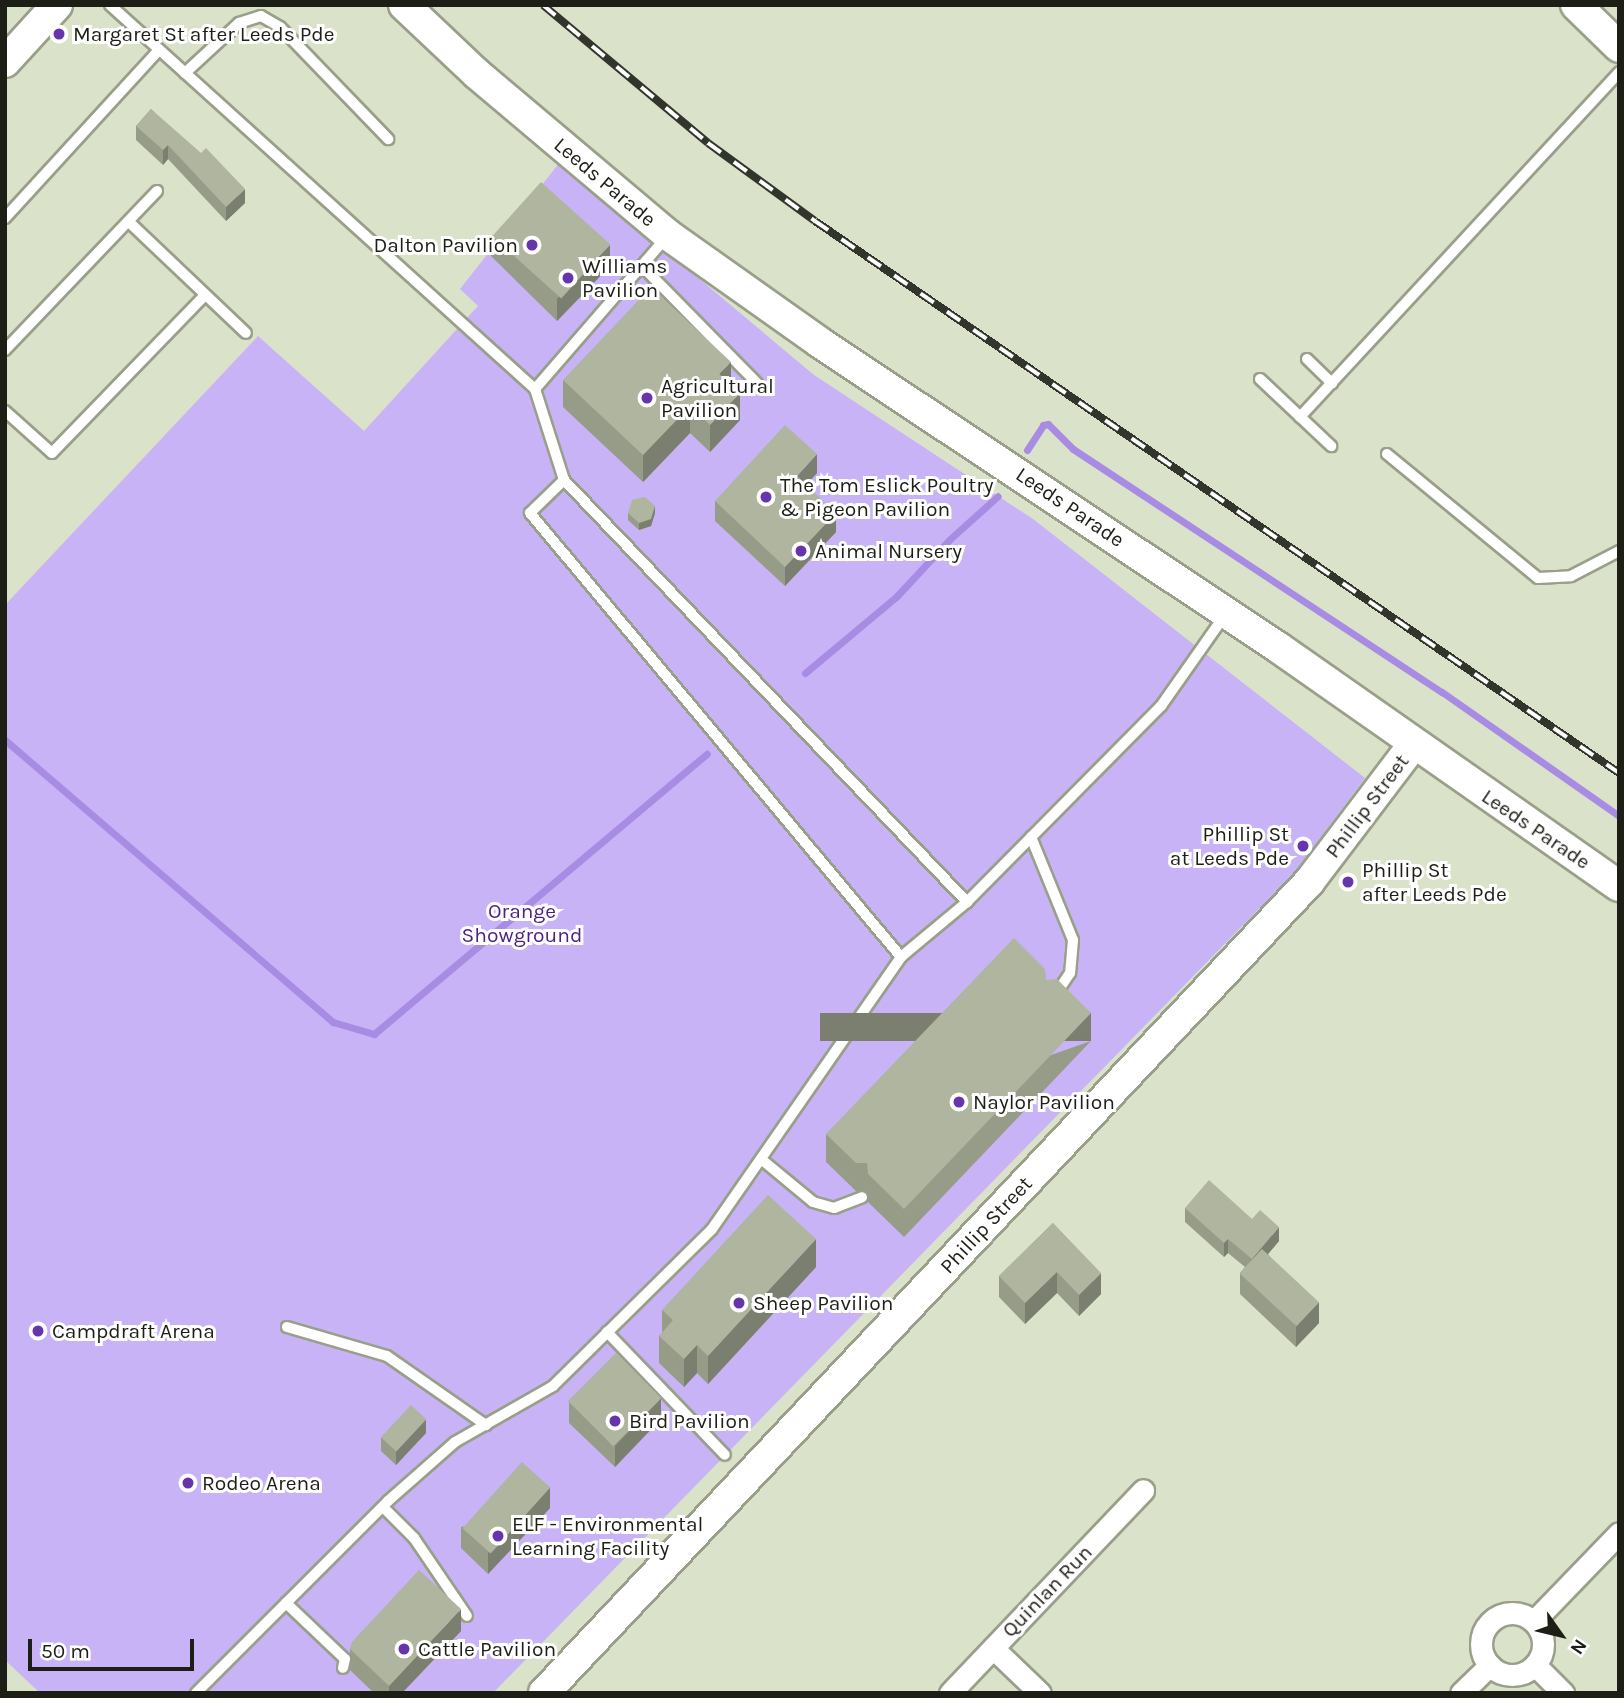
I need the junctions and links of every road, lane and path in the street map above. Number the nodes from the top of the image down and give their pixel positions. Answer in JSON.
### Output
{"nodes":[{"id":1,"x":57,"y":5,"type":"edge"},
{"id":2,"x":110,"y":5,"type":"edge"},
{"id":3,"x":404,"y":5,"type":"edge"},
{"id":4,"x":1576,"y":5,"type":"edge"},
{"id":5,"x":1619,"y":47,"type":"edge"},
{"id":6,"x":159,"y":50,"type":"junction"},
{"id":7,"x":5,"y":62,"type":"edge"},
{"id":8,"x":1619,"y":72,"type":"edge"},
{"id":9,"x":185,"y":73,"type":"junction"},
{"id":10,"x":388,"y":139,"type":"dead end"},
{"id":11,"x":157,"y":191,"type":"dead end"},
{"id":12,"x":5,"y":218,"type":"edge"},
{"id":13,"x":129,"y":222,"type":"junction"},
{"id":14,"x":668,"y":235,"type":"junction"},
{"id":15,"x":642,"y":266,"type":"junction"},
{"id":16,"x":205,"y":295,"type":"junction"},
{"id":17,"x":246,"y":333,"type":"dead end"},
{"id":18,"x":5,"y":351,"type":"edge"},
{"id":19,"x":1307,"y":359,"type":"dead end"},
{"id":20,"x":1260,"y":379,"type":"dead end"},
{"id":21,"x":1332,"y":383,"type":"junction"},
{"id":22,"x":758,"y":384,"type":"dead end"},
{"id":23,"x":535,"y":389,"type":"junction"},
{"id":24,"x":5,"y":411,"type":"edge"},
{"id":25,"x":1300,"y":417,"type":"junction"},
{"id":26,"x":1331,"y":446,"type":"dead end"},
{"id":27,"x":1387,"y":454,"type":"dead end"},
{"id":28,"x":564,"y":480,"type":"junction"},
{"id":29,"x":1619,"y":551,"type":"edge"},
{"id":30,"x":1227,"y":613,"type":"junction"},
{"id":31,"x":1412,"y":745,"type":"junction"},
{"id":32,"x":1031,"y":837,"type":"junction"},
{"id":33,"x":1619,"y":886,"type":"edge"},
{"id":34,"x":967,"y":902,"type":"junction"},
{"id":35,"x":901,"y":957,"type":"junction"},
{"id":36,"x":1051,"y":1002,"type":"edge"},
{"id":37,"x":761,"y":1159,"type":"junction"},
{"id":38,"x":862,"y":1196,"type":"dead end"},
{"id":39,"x":286,"y":1327,"type":"dead end"},
{"id":40,"x":607,"y":1332,"type":"junction"},
{"id":41,"x":486,"y":1424,"type":"junction"},
{"id":42,"x":725,"y":1455,"type":"dead end"},
{"id":43,"x":1143,"y":1490,"type":"dead end"},
{"id":44,"x":383,"y":1507,"type":"junction"},
{"id":45,"x":1619,"y":1533,"type":"edge"},
{"id":46,"x":286,"y":1603,"type":"junction"},
{"id":47,"x":467,"y":1616,"type":"dead end"},
{"id":48,"x":1534,"y":1621,"type":"junction"},
{"id":49,"x":993,"y":1648,"type":"junction"},
{"id":50,"x":1490,"y":1665,"type":"junction"},
{"id":51,"x":1535,"y":1665,"type":"junction"},
{"id":52,"x":343,"y":1668,"type":"dead end"},
{"id":53,"x":196,"y":1693,"type":"edge"},
{"id":54,"x":544,"y":1693,"type":"edge"},
{"id":55,"x":950,"y":1693,"type":"edge"},
{"id":56,"x":1040,"y":1693,"type":"edge"},
{"id":57,"x":1461,"y":1693,"type":"edge"},
{"id":58,"x":1563,"y":1693,"type":"edge"}],
"edges":[{"from":1,"to":7,"type":"main road"},
{"from":2,"to":6,"type":"lane"},
{"from":3,"to":14,"type":"main road","name":"Leeds Parade"},
{"from":4,"to":5,"type":"main road"},
{"from":6,"to":9,"type":"lane"},
{"from":6,"to":12,"type":"lane"},
{"from":8,"to":21,"type":"lane"},
{"from":9,"to":10,"type":"lane"},
{"from":9,"to":23,"type":"lane"},
{"from":11,"to":13,"type":"lane"},
{"from":13,"to":16,"type":"lane"},
{"from":13,"to":18,"type":"lane"},
{"from":14,"to":15,"type":"lane"},
{"from":14,"to":30,"type":"main road","name":"Leeds Parade"},
{"from":15,"to":22,"type":"lane"},
{"from":15,"to":23,"type":"lane"},
{"from":16,"to":17,"type":"lane"},
{"from":16,"to":24,"type":"lane"},
{"from":19,"to":21,"type":"lane"},
{"from":20,"to":25,"type":"lane"},
{"from":21,"to":25,"type":"lane"},
{"from":23,"to":28,"type":"lane"},
{"from":25,"to":26,"type":"lane"},
{"from":27,"to":29,"type":"lane"},
{"from":28,"to":34,"type":"lane"},
{"from":28,"to":35,"type":"lane"},
{"from":30,"to":31,"type":"main road","name":"Leeds Parade"},
{"from":30,"to":32,"type":"lane"},
{"from":31,"to":33,"type":"main road","name":"Leeds Parade"},
{"from":31,"to":54,"type":"main road","name":"Phillip Street"},
{"from":32,"to":34,"type":"lane"},
{"from":32,"to":36,"type":"lane"},
{"from":34,"to":35,"type":"lane"},
{"from":35,"to":37,"type":"lane"},
{"from":37,"to":38,"type":"lane"},
{"from":37,"to":40,"type":"lane"},
{"from":39,"to":41,"type":"lane"},
{"from":40,"to":41,"type":"lane"},
{"from":40,"to":42,"type":"lane"},
{"from":41,"to":44,"type":"lane"},
{"from":43,"to":49,"type":"street","name":"Quinlan Run"},
{"from":44,"to":46,"type":"lane"},
{"from":44,"to":47,"type":"lane"},
{"from":45,"to":48,"type":"street"},
{"from":46,"to":52,"type":"lane"},
{"from":46,"to":53,"type":"lane"},
{"from":48,"to":50,"type":"street"},
{"from":48,"to":51,"type":"street"},
{"from":49,"to":55,"type":"street","name":"Quinlan Run"},
{"from":49,"to":56,"type":"street"},
{"from":50,"to":51,"type":"street"},
{"from":50,"to":57,"type":"street"},
{"from":51,"to":58,"type":"street"}]}
